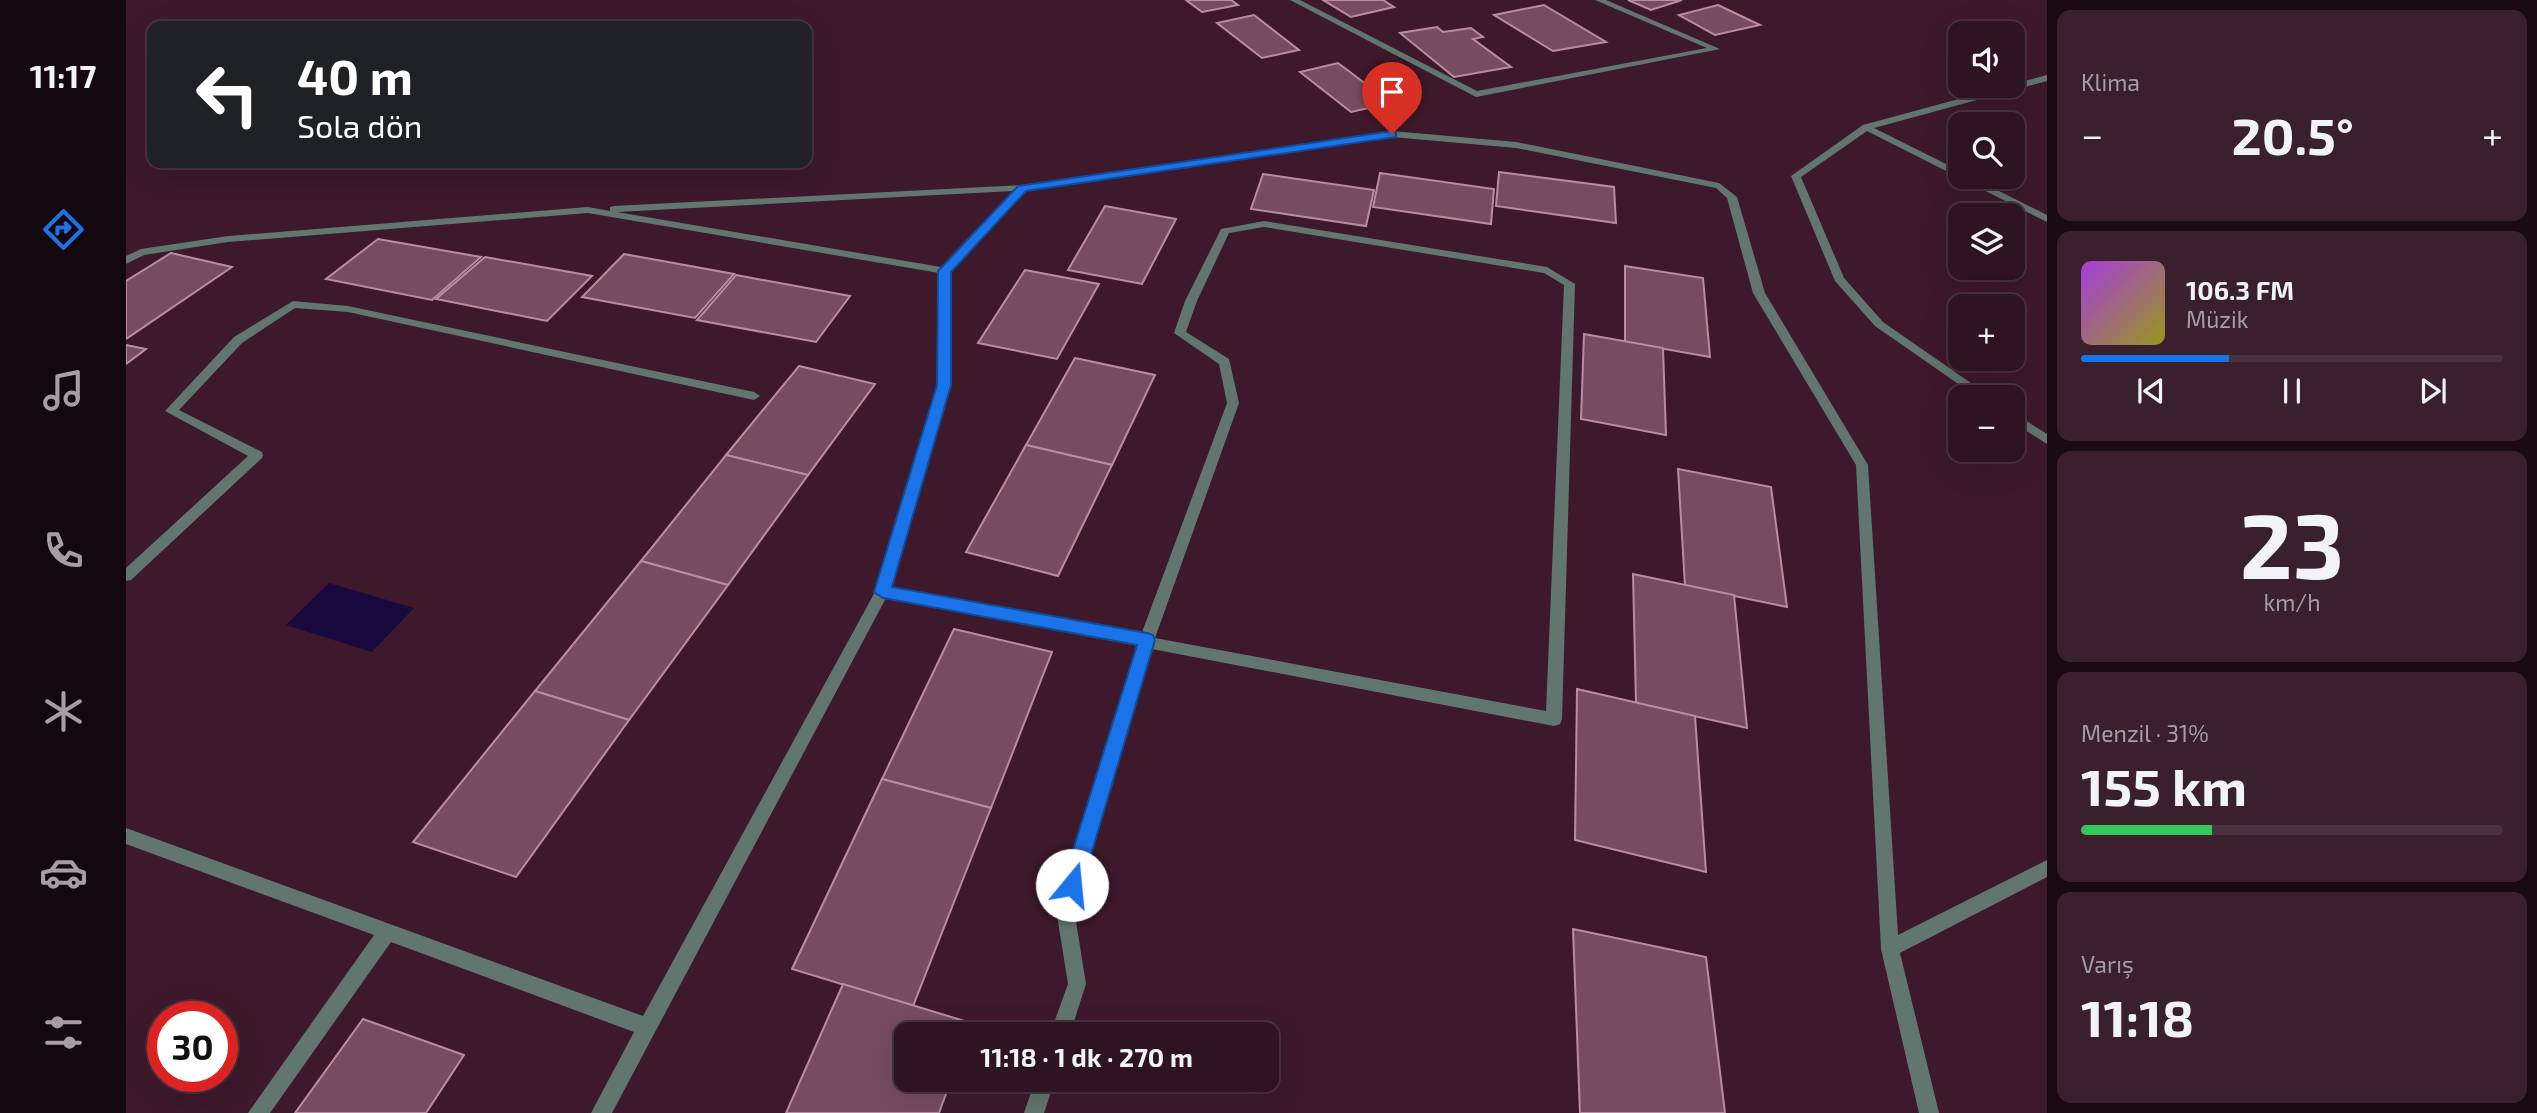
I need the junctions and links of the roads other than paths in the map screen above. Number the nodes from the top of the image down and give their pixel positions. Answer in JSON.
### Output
{"nodes":[{"id":1,"x":1294,"y":0,"type":"edge"},
{"id":2,"x":1599,"y":0,"type":"edge"},
{"id":3,"x":2047,"y":78,"type":"edge"},
{"id":4,"x":1866,"y":127,"type":"junction"},
{"id":5,"x":1948,"y":169,"type":"edge"},
{"id":6,"x":1022,"y":188,"type":"junction"},
{"id":7,"x":1988,"y":189,"type":"edge"},
{"id":8,"x":588,"y":210,"type":"junction"},
{"id":9,"x":2047,"y":219,"type":"edge"},
{"id":10,"x":126,"y":261,"type":"edge"},
{"id":11,"x":944,"y":271,"type":"junction"},
{"id":12,"x":1968,"y":385,"type":"edge"},
{"id":13,"x":754,"y":396,"type":"dead end"},
{"id":14,"x":2025,"y":425,"type":"edge"},
{"id":15,"x":2047,"y":440,"type":"edge"},
{"id":16,"x":126,"y":576,"type":"edge"},
{"id":17,"x":883,"y":592,"type":"junction"},
{"id":18,"x":1147,"y":640,"type":"junction"},
{"id":19,"x":126,"y":836,"type":"edge"},
{"id":20,"x":2047,"y":867,"type":"edge"},
{"id":21,"x":387,"y":932,"type":"junction"},
{"id":22,"x":1890,"y":949,"type":"junction"},
{"id":23,"x":1064,"y":1022,"type":"edge"},
{"id":24,"x":647,"y":1027,"type":"junction"},
{"id":25,"x":1041,"y":1092,"type":"edge"},
{"id":26,"x":258,"y":1113,"type":"edge"},
{"id":27,"x":601,"y":1113,"type":"edge"},
{"id":28,"x":1034,"y":1113,"type":"edge"},
{"id":29,"x":1929,"y":1113,"type":"edge"}],
"edges":[{"from":1,"to":2,"type":"street"},
{"from":3,"to":4,"type":"street"},
{"from":4,"to":5,"type":"street"},
{"from":4,"to":12,"type":"street"},
{"from":6,"to":8,"type":"street"},
{"from":6,"to":11,"type":"street"},
{"from":6,"to":22,"type":"street"},
{"from":7,"to":9,"type":"street"},
{"from":8,"to":10,"type":"street"},
{"from":8,"to":11,"type":"street"},
{"from":11,"to":17,"type":"street"},
{"from":13,"to":16,"type":"street"},
{"from":14,"to":15,"type":"street"},
{"from":17,"to":18,"type":"street"},
{"from":17,"to":24,"type":"street"},
{"from":18,"to":18,"type":"street"},
{"from":18,"to":23,"type":"street"},
{"from":19,"to":21,"type":"street"},
{"from":20,"to":22,"type":"street"},
{"from":21,"to":24,"type":"street"},
{"from":21,"to":26,"type":"street"},
{"from":22,"to":29,"type":"street"},
{"from":24,"to":27,"type":"street"},
{"from":25,"to":28,"type":"street"}]}
